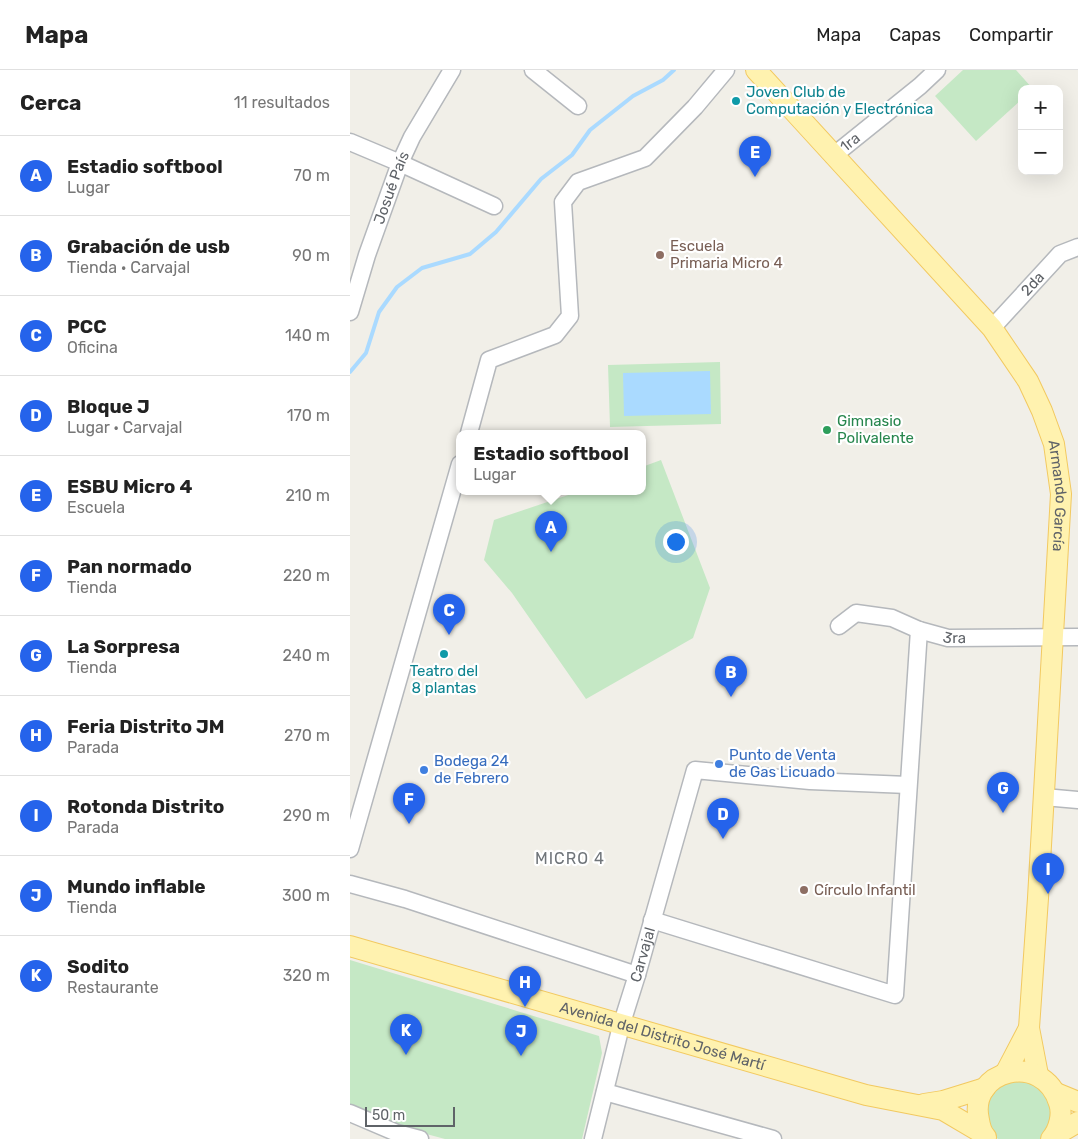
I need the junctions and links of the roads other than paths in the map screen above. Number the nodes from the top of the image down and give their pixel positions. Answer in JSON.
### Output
{"nodes":[{"id":1,"x":452,"y":70,"type":"edge"},
{"id":2,"x":533,"y":70,"type":"edge"},
{"id":3,"x":726,"y":70,"type":"edge"},
{"id":4,"x":756,"y":70,"type":"edge"},
{"id":5,"x":936,"y":70,"type":"edge"},
{"id":6,"x":578,"y":106,"type":"dead end"},
{"id":7,"x":350,"y":142,"type":"edge"},
{"id":8,"x":833,"y":156,"type":"junction"},
{"id":9,"x":400,"y":163,"type":"junction"},
{"id":10,"x":494,"y":206,"type":"dead end"},
{"id":11,"x":1078,"y":247,"type":"edge"},
{"id":12,"x":350,"y":312,"type":"edge"},
{"id":13,"x":992,"y":328,"type":"junction"},
{"id":14,"x":470,"y":430,"type":"edge"},
{"id":15,"x":456,"y":478,"type":"edge"},
{"id":16,"x":839,"y":626,"type":"dead end"},
{"id":17,"x":919,"y":630,"type":"junction"},
{"id":18,"x":1052,"y":636,"type":"junction"},
{"id":19,"x":1078,"y":637,"type":"edge"},
{"id":20,"x":908,"y":785,"type":"junction"},
{"id":21,"x":1044,"y":797,"type":"junction"},
{"id":22,"x":1078,"y":800,"type":"edge"},
{"id":23,"x":350,"y":849,"type":"edge"},
{"id":24,"x":350,"y":884,"type":"edge"},
{"id":25,"x":652,"y":920,"type":"junction"},
{"id":26,"x":350,"y":946,"type":"edge"},
{"id":27,"x":637,"y":975,"type":"junction"},
{"id":28,"x":621,"y":1026,"type":"junction"},
{"id":29,"x":1029,"y":1028,"type":"junction"},
{"id":30,"x":1006,"y":1072,"type":"junction"},
{"id":31,"x":1038,"y":1075,"type":"junction"},
{"id":32,"x":985,"y":1088,"type":"junction"},
{"id":33,"x":605,"y":1092,"type":"junction"},
{"id":34,"x":1056,"y":1093,"type":"junction"},
{"id":35,"x":1078,"y":1102,"type":"edge"},
{"id":36,"x":917,"y":1105,"type":"junction"},
{"id":37,"x":350,"y":1113,"type":"edge"},
{"id":38,"x":1078,"y":1122,"type":"edge"},
{"id":39,"x":744,"y":1135,"type":"edge"},
{"id":40,"x":985,"y":1136,"type":"edge"},
{"id":41,"x":1052,"y":1137,"type":"edge"},
{"id":42,"x":420,"y":1139,"type":"edge"},
{"id":43,"x":593,"y":1139,"type":"edge"},
{"id":44,"x":773,"y":1139,"type":"edge"}],
"edges":[{"from":1,"to":9,"type":"street","name":"Josué País"},
{"from":2,"to":6,"type":"street"},
{"from":3,"to":14,"type":"street"},
{"from":4,"to":8,"type":"main road","name":"Armando García"},
{"from":5,"to":8,"type":"street","name":"1ra"},
{"from":7,"to":9,"type":"street"},
{"from":8,"to":13,"type":"main road","name":"Armando García"},
{"from":9,"to":10,"type":"street"},
{"from":9,"to":12,"type":"street","name":"Josué País"},
{"from":11,"to":13,"type":"street","name":"2da"},
{"from":13,"to":18,"type":"main road","name":"Armando García"},
{"from":15,"to":23,"type":"street"},
{"from":16,"to":17,"type":"street","name":"3ra"},
{"from":17,"to":18,"type":"street","name":"3ra"},
{"from":17,"to":20,"type":"street"},
{"from":18,"to":19,"type":"street","name":"3ra"},
{"from":18,"to":21,"type":"main road","name":"Armando García"},
{"from":20,"to":25,"type":"street","name":"Carvajal"},
{"from":20,"to":25,"type":"street"},
{"from":21,"to":22,"type":"street"},
{"from":21,"to":29,"type":"main road","name":"Armando García"},
{"from":24,"to":27,"type":"street"},
{"from":25,"to":27,"type":"street","name":"Carvajal"},
{"from":26,"to":28,"type":"main road","name":"Avenida del Distrito José Martí"},
{"from":27,"to":28,"type":"street","name":"Carvajal"},
{"from":28,"to":33,"type":"street","name":"Carvajal"},
{"from":28,"to":36,"type":"main road","name":"Avenida del Distrito José Martí"},
{"from":29,"to":30,"type":"main road","name":"Armando García"},
{"from":29,"to":31,"type":"main road","name":"Armando García"},
{"from":30,"to":31,"type":"main road"},
{"from":30,"to":32,"type":"main road"},
{"from":31,"to":34,"type":"main road"},
{"from":32,"to":36,"type":"main road","name":"Avenida del Distrito José Martí"},
{"from":32,"to":40,"type":"main road"},
{"from":33,"to":39,"type":"street"},
{"from":33,"to":43,"type":"street","name":"Carvajal"},
{"from":34,"to":35,"type":"main road"},
{"from":34,"to":41,"type":"main road"},
{"from":36,"to":40,"type":"main road","name":"Avenida del Distrito José Martí"},
{"from":37,"to":42,"type":"street"},
{"from":38,"to":41,"type":"main road"},
{"from":39,"to":44,"type":"street"}]}
